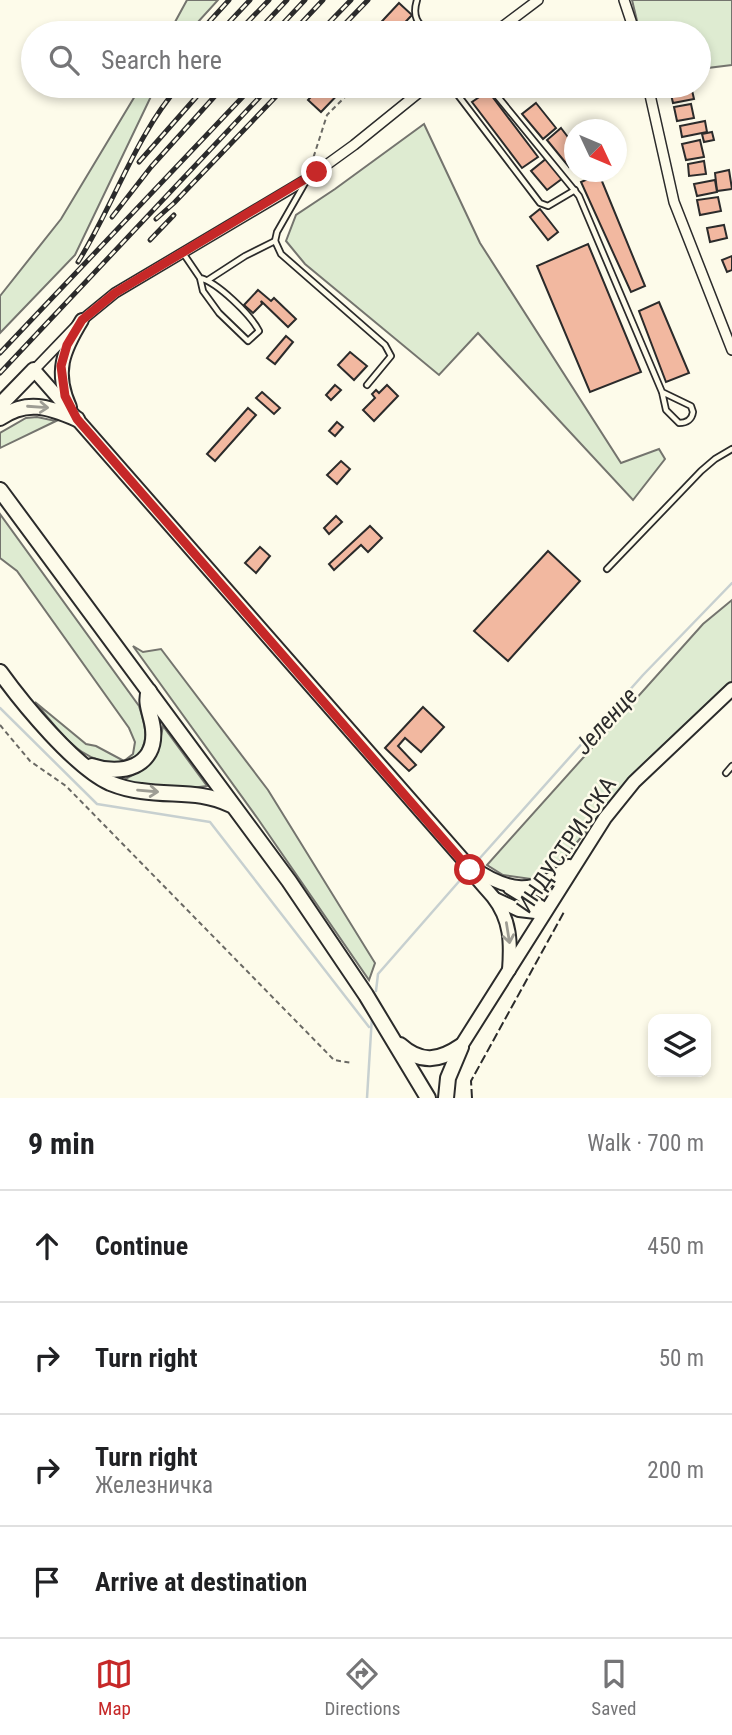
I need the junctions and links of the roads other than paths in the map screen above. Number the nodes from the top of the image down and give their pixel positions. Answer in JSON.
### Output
{"nodes":[{"id":1,"x":417,"y":0,"type":"edge"},
{"id":2,"x":538,"y":0,"type":"edge"},
{"id":3,"x":624,"y":0,"type":"edge"},
{"id":4,"x":417,"y":21,"type":"edge"},
{"id":5,"x":510,"y":21,"type":"edge"},
{"id":6,"x":631,"y":21,"type":"edge"},
{"id":7,"x":412,"y":98,"type":"edge"},
{"id":8,"x":460,"y":98,"type":"edge"},
{"id":9,"x":499,"y":98,"type":"edge"},
{"id":10,"x":651,"y":98,"type":"edge"},
{"id":11,"x":307,"y":179,"type":"junction"},
{"id":12,"x":575,"y":190,"type":"junction"},
{"id":13,"x":275,"y":241,"type":"junction"},
{"id":14,"x":183,"y":253,"type":"junction"},
{"id":15,"x":200,"y":278,"type":"junction"},
{"id":16,"x":208,"y":281,"type":"junction"},
{"id":17,"x":82,"y":320,"type":"junction"},
{"id":18,"x":732,"y":350,"type":"edge"},
{"id":19,"x":34,"y":370,"type":"junction"},
{"id":20,"x":367,"y":385,"type":"dead end"},
{"id":21,"x":662,"y":392,"type":"junction"},
{"id":22,"x":0,"y":405,"type":"edge"},
{"id":23,"x":0,"y":418,"type":"edge"},
{"id":24,"x":77,"y":419,"type":"junction"},
{"id":25,"x":732,"y":450,"type":"edge"},
{"id":26,"x":0,"y":490,"type":"edge"},
{"id":27,"x":607,"y":569,"type":"dead end"},
{"id":28,"x":0,"y":672,"type":"edge"},
{"id":29,"x":732,"y":688,"type":"edge"},
{"id":30,"x":149,"y":691,"type":"junction"},
{"id":31,"x":87,"y":765,"type":"junction"},
{"id":32,"x":732,"y":766,"type":"edge"},
{"id":33,"x":726,"y":773,"type":"dead end"},
{"id":34,"x":235,"y":807,"type":"junction"},
{"id":35,"x":579,"y":857,"type":"junction"},
{"id":36,"x":466,"y":863,"type":"junction"},
{"id":37,"x":509,"y":887,"type":"junction"},
{"id":38,"x":495,"y":899,"type":"junction"},
{"id":39,"x":545,"y":911,"type":"junction"},
{"id":40,"x":509,"y":970,"type":"junction"},
{"id":41,"x":394,"y":1039,"type":"junction"},
{"id":42,"x":461,"y":1046,"type":"junction"},
{"id":43,"x":428,"y":1098,"type":"edge"},
{"id":44,"x":446,"y":1098,"type":"edge"}],
"edges":[{"from":1,"to":4,"type":"lane"},
{"from":2,"to":5,"type":"street"},
{"from":3,"to":6,"type":"street"},
{"from":7,"to":11,"type":"street"},
{"from":8,"to":12,"type":"lane"},
{"from":9,"to":12,"type":"lane"},
{"from":10,"to":18,"type":"street"},
{"from":11,"to":13,"type":"lane"},
{"from":11,"to":14,"type":"street"},
{"from":12,"to":21,"type":"lane"},
{"from":13,"to":16,"type":"lane"},
{"from":13,"to":20,"type":"lane"},
{"from":14,"to":15,"type":"lane"},
{"from":14,"to":17,"type":"street"},
{"from":15,"to":16,"type":"lane"},
{"from":15,"to":16,"type":"lane"},
{"from":17,"to":19,"type":"street"},
{"from":17,"to":24,"type":"main road"},
{"from":19,"to":22,"type":"main road"},
{"from":19,"to":24,"type":"main road"},
{"from":21,"to":21,"type":"lane"},
{"from":23,"to":24,"type":"main road","one_way":true},
{"from":24,"to":36,"type":"main road"},
{"from":25,"to":27,"type":"lane"},
{"from":26,"to":30,"type":"main road"},
{"from":28,"to":31,"type":"main road"},
{"from":29,"to":35,"type":"main road","name":"ИНДУСТРИЈСКА"},
{"from":30,"to":31,"type":"main road"},
{"from":30,"to":34,"type":"main road"},
{"from":31,"to":34,"type":"main road","one_way":true},
{"from":32,"to":33,"type":"lane"},
{"from":34,"to":41,"type":"main road"},
{"from":35,"to":37,"type":"main road"},
{"from":35,"to":39,"type":"main road","name":"ИНДУСТРИЈСКА"},
{"from":36,"to":37,"type":"main road"},
{"from":36,"to":38,"type":"main road"},
{"from":37,"to":39,"type":"main road"},
{"from":38,"to":39,"type":"main road"},
{"from":38,"to":40,"type":"main road","one_way":true},
{"from":39,"to":40,"type":"main road","name":"ИНДУСТРИЈСКА"},
{"from":40,"to":42,"type":"main road","name":"ИНДУСТРИЈСКА"},
{"from":41,"to":42,"type":"main road"},
{"from":41,"to":43,"type":"main road"},
{"from":42,"to":44,"type":"main road"}]}
